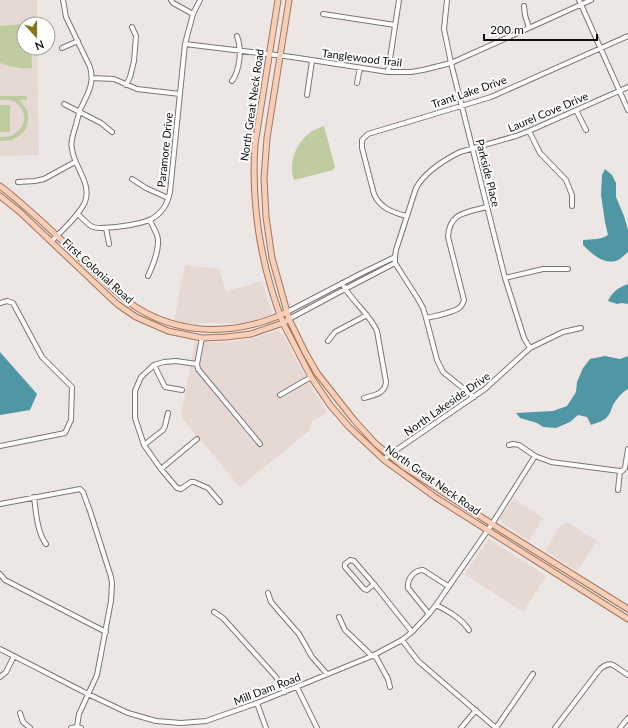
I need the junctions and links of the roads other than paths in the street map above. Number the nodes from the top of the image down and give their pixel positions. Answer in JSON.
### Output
{"nodes":[{"id":1,"x":63,"y":0,"type":"edge"},
{"id":2,"x":171,"y":0,"type":"edge"},
{"id":3,"x":200,"y":0,"type":"edge"},
{"id":4,"x":278,"y":0,"type":"edge"},
{"id":5,"x":289,"y":0,"type":"edge"},
{"id":6,"x":399,"y":0,"type":"edge"},
{"id":7,"x":448,"y":0,"type":"edge"},
{"id":8,"x":591,"y":0,"type":"edge"},
{"id":9,"x":580,"y":2,"type":"edge"},
{"id":10,"x":524,"y":6,"type":"dead end"},
{"id":11,"x":193,"y":14,"type":"junction"},
{"id":12,"x":323,"y":14,"type":"dead end"},
{"id":13,"x":395,"y":26,"type":"junction"},
{"id":14,"x":132,"y":27,"type":"dead end"},
{"id":15,"x":529,"y":28,"type":"junction"},
{"id":16,"x":236,"y":36,"type":"dead end"},
{"id":17,"x":628,"y":36,"type":"edge"},
{"id":18,"x":78,"y":41,"type":"junction"},
{"id":19,"x":186,"y":44,"type":"junction"},
{"id":20,"x":62,"y":48,"type":"dead end"},
{"id":21,"x":600,"y":48,"type":"junction"},
{"id":22,"x":240,"y":51,"type":"junction"},
{"id":23,"x":269,"y":54,"type":"junction"},
{"id":24,"x":280,"y":56,"type":"junction"},
{"id":25,"x":312,"y":61,"type":"junction"},
{"id":26,"x":451,"y":63,"type":"junction"},
{"id":27,"x":360,"y":68,"type":"junction"},
{"id":28,"x":388,"y":72,"type":"junction"},
{"id":29,"x":92,"y":78,"type":"junction"},
{"id":30,"x":232,"y":82,"type":"dead end"},
{"id":31,"x":357,"y":83,"type":"dead end"},
{"id":32,"x":126,"y":85,"type":"junction"},
{"id":33,"x":628,"y":87,"type":"edge"},
{"id":34,"x":619,"y":91,"type":"junction"},
{"id":35,"x":180,"y":94,"type":"junction"},
{"id":36,"x":307,"y":95,"type":"dead end"},
{"id":37,"x":64,"y":104,"type":"dead end"},
{"id":38,"x":462,"y":106,"type":"junction"},
{"id":39,"x":576,"y":110,"type":"junction"},
{"id":40,"x":628,"y":110,"type":"edge"},
{"id":41,"x":80,"y":112,"type":"junction"},
{"id":42,"x":586,"y":130,"type":"dead end"},
{"id":43,"x":112,"y":132,"type":"dead end"},
{"id":44,"x":529,"y":132,"type":"junction"},
{"id":45,"x":472,"y":148,"type":"junction"},
{"id":46,"x":75,"y":162,"type":"junction"},
{"id":47,"x":132,"y":178,"type":"dead end"},
{"id":48,"x":18,"y":182,"type":"dead end"},
{"id":49,"x":0,"y":186,"type":"edge"},
{"id":50,"x":0,"y":196,"type":"edge"},
{"id":51,"x":168,"y":198,"type":"junction"},
{"id":52,"x":572,"y":206,"type":"dead end"},
{"id":53,"x":487,"y":207,"type":"junction"},
{"id":54,"x":77,"y":214,"type":"junction"},
{"id":55,"x":406,"y":216,"type":"junction"},
{"id":56,"x":150,"y":220,"type":"junction"},
{"id":57,"x":106,"y":228,"type":"junction"},
{"id":58,"x":57,"y":236,"type":"junction"},
{"id":59,"x":51,"y":242,"type":"junction"},
{"id":60,"x":109,"y":244,"type":"dead end"},
{"id":61,"x":395,"y":257,"type":"junction"},
{"id":62,"x":396,"y":263,"type":"junction"},
{"id":63,"x":568,"y":269,"type":"dead end"},
{"id":64,"x":148,"y":276,"type":"dead end"},
{"id":65,"x":505,"y":278,"type":"junction"},
{"id":66,"x":342,"y":283,"type":"junction"},
{"id":67,"x":345,"y":289,"type":"junction"},
{"id":68,"x":0,"y":303,"type":"edge"},
{"id":69,"x":287,"y":312,"type":"junction"},
{"id":70,"x":366,"y":315,"type":"junction"},
{"id":71,"x":280,"y":316,"type":"junction"},
{"id":72,"x":426,"y":318,"type":"junction"},
{"id":73,"x":289,"y":319,"type":"junction"},
{"id":74,"x":283,"y":323,"type":"junction"},
{"id":75,"x":581,"y":328,"type":"dead end"},
{"id":76,"x":202,"y":338,"type":"junction"},
{"id":77,"x":328,"y":341,"type":"dead end"},
{"id":78,"x":530,"y":348,"type":"junction"},
{"id":79,"x":197,"y":364,"type":"junction"},
{"id":80,"x":154,"y":365,"type":"junction"},
{"id":81,"x":311,"y":377,"type":"junction"},
{"id":82,"x":182,"y":390,"type":"dead end"},
{"id":83,"x":280,"y":395,"type":"dead end"},
{"id":84,"x":474,"y":397,"type":"junction"},
{"id":85,"x":364,"y":398,"type":"dead end"},
{"id":86,"x":168,"y":413,"type":"dead end"},
{"id":87,"x":196,"y":439,"type":"dead end"},
{"id":88,"x":260,"y":444,"type":"dead end"},
{"id":89,"x":144,"y":445,"type":"junction"},
{"id":90,"x":509,"y":445,"type":"dead end"},
{"id":91,"x":0,"y":446,"type":"edge"},
{"id":92,"x":628,"y":449,"type":"edge"},
{"id":93,"x":389,"y":454,"type":"junction"},
{"id":94,"x":535,"y":456,"type":"junction"},
{"id":95,"x":384,"y":460,"type":"junction"},
{"id":96,"x":161,"y":469,"type":"junction"},
{"id":97,"x":620,"y":471,"type":"junction"},
{"id":98,"x":618,"y":490,"type":"dead end"},
{"id":99,"x":34,"y":497,"type":"junction"},
{"id":100,"x":220,"y":502,"type":"dead end"},
{"id":101,"x":0,"y":504,"type":"edge"},
{"id":102,"x":492,"y":524,"type":"junction"},
{"id":103,"x":487,"y":530,"type":"junction"},
{"id":104,"x":46,"y":544,"type":"dead end"},
{"id":105,"x":0,"y":574,"type":"edge"},
{"id":106,"x":374,"y":584,"type":"junction"},
{"id":107,"x":448,"y":586,"type":"junction"},
{"id":108,"x":268,"y":593,"type":"dead end"},
{"id":109,"x":436,"y":605,"type":"junction"},
{"id":110,"x":628,"y":609,"type":"edge"},
{"id":111,"x":214,"y":612,"type":"dead end"},
{"id":112,"x":429,"y":614,"type":"junction"},
{"id":113,"x":339,"y":617,"type":"dead end"},
{"id":114,"x":628,"y":619,"type":"edge"},
{"id":115,"x":469,"y":630,"type":"dead end"},
{"id":116,"x":106,"y":632,"type":"junction"},
{"id":117,"x":412,"y":632,"type":"junction"},
{"id":118,"x":402,"y":640,"type":"junction"},
{"id":119,"x":0,"y":649,"type":"edge"},
{"id":120,"x":14,"y":656,"type":"junction"},
{"id":121,"x":372,"y":656,"type":"junction"},
{"id":122,"x":327,"y":674,"type":"junction"},
{"id":123,"x":533,"y":674,"type":"dead end"},
{"id":124,"x":628,"y":675,"type":"edge"},
{"id":125,"x":0,"y":677,"type":"edge"},
{"id":126,"x":297,"y":687,"type":"junction"},
{"id":127,"x":390,"y":687,"type":"dead end"},
{"id":128,"x":285,"y":692,"type":"junction"},
{"id":129,"x":88,"y":694,"type":"junction"},
{"id":130,"x":257,"y":703,"type":"junction"},
{"id":131,"x":476,"y":710,"type":"junction"},
{"id":132,"x":20,"y":713,"type":"dead end"},
{"id":133,"x":628,"y":718,"type":"edge"},
{"id":134,"x":79,"y":727,"type":"edge"},
{"id":135,"x":30,"y":728,"type":"edge"},
{"id":136,"x":71,"y":728,"type":"edge"},
{"id":137,"x":266,"y":728,"type":"edge"},
{"id":138,"x":317,"y":728,"type":"edge"},
{"id":139,"x":461,"y":728,"type":"edge"},
{"id":140,"x":496,"y":728,"type":"edge"},
{"id":141,"x":555,"y":728,"type":"edge"},
{"id":142,"x":620,"y":728,"type":"edge"}],
"edges":[{"from":1,"to":18,"type":"street"},
{"from":2,"to":11,"type":"street"},
{"from":3,"to":11,"type":"street","name":"Paramore Drive"},
{"from":4,"to":23,"type":"main road","name":"North Great Neck Road"},
{"from":5,"to":24,"type":"main road","name":"North Great Neck Road"},
{"from":6,"to":13,"type":"street"},
{"from":7,"to":26,"type":"street","name":"Parkside Place"},
{"from":8,"to":9,"type":"street","name":"Tanglewood Trail"},
{"from":9,"to":15,"type":"street","name":"Tanglewood Trail"},
{"from":9,"to":21,"type":"street"},
{"from":10,"to":15,"type":"street"},
{"from":11,"to":19,"type":"street","name":"Paramore Drive"},
{"from":12,"to":13,"type":"street"},
{"from":13,"to":28,"type":"street"},
{"from":14,"to":32,"type":"street"},
{"from":15,"to":26,"type":"street","name":"Tanglewood Trail"},
{"from":16,"to":22,"type":"street"},
{"from":17,"to":21,"type":"street","name":"Trant Lake Drive"},
{"from":18,"to":20,"type":"street"},
{"from":18,"to":29,"type":"street"},
{"from":19,"to":22,"type":"street","name":"Tanglewood Trail"},
{"from":19,"to":35,"type":"street","name":"Paramore Drive"},
{"from":21,"to":34,"type":"street"},
{"from":21,"to":38,"type":"street","name":"Trant Lake Drive"},
{"from":22,"to":23,"type":"street","name":"Tanglewood Trail"},
{"from":22,"to":30,"type":"street"},
{"from":23,"to":24,"type":"street","name":"Tanglewood Trail"},
{"from":23,"to":71,"type":"main road","name":"North Great Neck Road"},
{"from":24,"to":25,"type":"street","name":"Tanglewood Trail"},
{"from":24,"to":69,"type":"main road","name":"North Great Neck Road"},
{"from":25,"to":27,"type":"street","name":"Tanglewood Trail"},
{"from":25,"to":36,"type":"street"},
{"from":26,"to":28,"type":"street","name":"Tanglewood Trail"},
{"from":26,"to":38,"type":"street","name":"Parkside Place"},
{"from":27,"to":28,"type":"street","name":"Tanglewood Trail"},
{"from":27,"to":31,"type":"street"},
{"from":29,"to":32,"type":"street"},
{"from":29,"to":41,"type":"street"},
{"from":32,"to":35,"type":"street"},
{"from":33,"to":34,"type":"street","name":"Laurel Cove Drive"},
{"from":34,"to":39,"type":"street","name":"Laurel Cove Drive"},
{"from":34,"to":40,"type":"street"},
{"from":35,"to":51,"type":"street","name":"Paramore Drive"},
{"from":37,"to":41,"type":"street"},
{"from":38,"to":45,"type":"street","name":"Parkside Place"},
{"from":38,"to":55,"type":"street","name":"Trant Lake Drive"},
{"from":39,"to":42,"type":"street"},
{"from":39,"to":44,"type":"street","name":"Laurel Cove Drive"},
{"from":41,"to":43,"type":"street"},
{"from":41,"to":46,"type":"street"},
{"from":44,"to":45,"type":"street","name":"Laurel Cove Drive"},
{"from":44,"to":52,"type":"street"},
{"from":45,"to":53,"type":"street","name":"Parkside Place"},
{"from":45,"to":55,"type":"street","name":"Laurel Cove Drive"},
{"from":46,"to":48,"type":"street"},
{"from":46,"to":54,"type":"street"},
{"from":47,"to":51,"type":"street"},
{"from":49,"to":58,"type":"main road","name":"First Colonial Road"},
{"from":50,"to":59,"type":"main road","name":"First Colonial Road"},
{"from":51,"to":56,"type":"street","name":"Paramore Drive"},
{"from":53,"to":65,"type":"street","name":"Parkside Place"},
{"from":53,"to":72,"type":"street"},
{"from":54,"to":57,"type":"street"},
{"from":54,"to":58,"type":"street"},
{"from":55,"to":61,"type":"street","name":"Laurel Cove Drive"},
{"from":56,"to":57,"type":"street"},
{"from":56,"to":64,"type":"street"},
{"from":57,"to":60,"type":"street"},
{"from":58,"to":59,"type":"street"},
{"from":58,"to":71,"type":"main road","name":"First Colonial Road"},
{"from":59,"to":76,"type":"main road","name":"First Colonial Road"},
{"from":61,"to":62,"type":"street","name":"Laurel Cove Drive"},
{"from":61,"to":66,"type":"street"},
{"from":62,"to":67,"type":"street"},
{"from":62,"to":72,"type":"street"},
{"from":63,"to":65,"type":"street"},
{"from":65,"to":78,"type":"street","name":"Parkside Place"},
{"from":66,"to":67,"type":"street"},
{"from":66,"to":69,"type":"street"},
{"from":67,"to":70,"type":"street"},
{"from":67,"to":73,"type":"street"},
{"from":68,"to":91,"type":"street"},
{"from":69,"to":71,"type":"main road","name":"First Colonial Road"},
{"from":69,"to":73,"type":"main road","name":"North Great Neck Road"},
{"from":70,"to":77,"type":"street"},
{"from":70,"to":85,"type":"street"},
{"from":71,"to":74,"type":"main road","name":"North Great Neck Road"},
{"from":72,"to":84,"type":"street"},
{"from":73,"to":74,"type":"main road","name":"First Colonial Road"},
{"from":73,"to":93,"type":"main road","name":"North Great Neck Road"},
{"from":74,"to":76,"type":"main road","name":"First Colonial Road"},
{"from":74,"to":81,"type":"main road","name":"North Great Neck Road"},
{"from":75,"to":78,"type":"street","name":"North Lakeside Drive"},
{"from":76,"to":79,"type":"street"},
{"from":78,"to":84,"type":"street","name":"North Lakeside Drive"},
{"from":79,"to":80,"type":"street"},
{"from":79,"to":88,"type":"street"},
{"from":80,"to":82,"type":"street"},
{"from":80,"to":89,"type":"street"},
{"from":81,"to":83,"type":"street"},
{"from":81,"to":95,"type":"main road","name":"North Great Neck Road"},
{"from":84,"to":93,"type":"street","name":"North Lakeside Drive"},
{"from":86,"to":89,"type":"street"},
{"from":87,"to":96,"type":"street"},
{"from":89,"to":96,"type":"street"},
{"from":90,"to":94,"type":"street"},
{"from":92,"to":97,"type":"street"},
{"from":93,"to":95,"type":"street","name":"North Lakeside Drive"},
{"from":93,"to":102,"type":"main road","name":"North Great Neck Road"},
{"from":94,"to":97,"type":"street"},
{"from":94,"to":102,"type":"street","name":"Mill Dam Road"},
{"from":95,"to":103,"type":"main road","name":"North Great Neck Road"},
{"from":96,"to":100,"type":"street"},
{"from":97,"to":98,"type":"street"},
{"from":99,"to":101,"type":"street"},
{"from":99,"to":104,"type":"street"},
{"from":99,"to":116,"type":"street"},
{"from":102,"to":103,"type":"street","name":"Mill Dam Road"},
{"from":102,"to":110,"type":"main road","name":"North Great Neck Road"},
{"from":103,"to":107,"type":"street","name":"Mill Dam Road"},
{"from":103,"to":114,"type":"main road","name":"North Great Neck Road"},
{"from":105,"to":116,"type":"street"},
{"from":106,"to":106,"type":"street"},
{"from":106,"to":117,"type":"street"},
{"from":107,"to":109,"type":"street","name":"Mill Dam Road"},
{"from":107,"to":112,"type":"street"},
{"from":108,"to":122,"type":"street"},
{"from":109,"to":112,"type":"street","name":"Mill Dam Road"},
{"from":109,"to":115,"type":"street"},
{"from":111,"to":128,"type":"street"},
{"from":112,"to":117,"type":"street","name":"Mill Dam Road"},
{"from":113,"to":121,"type":"street"},
{"from":116,"to":129,"type":"street"},
{"from":117,"to":118,"type":"street","name":"Mill Dam Road"},
{"from":118,"to":121,"type":"street","name":"Mill Dam Road"},
{"from":118,"to":131,"type":"street"},
{"from":119,"to":120,"type":"street","name":"Mill Dam Road"},
{"from":120,"to":125,"type":"street"},
{"from":120,"to":129,"type":"street","name":"Mill Dam Road"},
{"from":121,"to":122,"type":"street","name":"Mill Dam Road"},
{"from":121,"to":127,"type":"street"},
{"from":122,"to":126,"type":"street","name":"Mill Dam Road"},
{"from":123,"to":140,"type":"street"},
{"from":124,"to":141,"type":"street"},
{"from":126,"to":128,"type":"street","name":"Mill Dam Road"},
{"from":126,"to":138,"type":"street"},
{"from":128,"to":130,"type":"street","name":"Mill Dam Road"},
{"from":129,"to":130,"type":"street","name":"Mill Dam Road"},
{"from":129,"to":134,"type":"street"},
{"from":130,"to":137,"type":"street"},
{"from":131,"to":139,"type":"street"},
{"from":131,"to":140,"type":"street"},
{"from":132,"to":135,"type":"street"},
{"from":133,"to":142,"type":"street"},
{"from":134,"to":136,"type":"street"}]}
